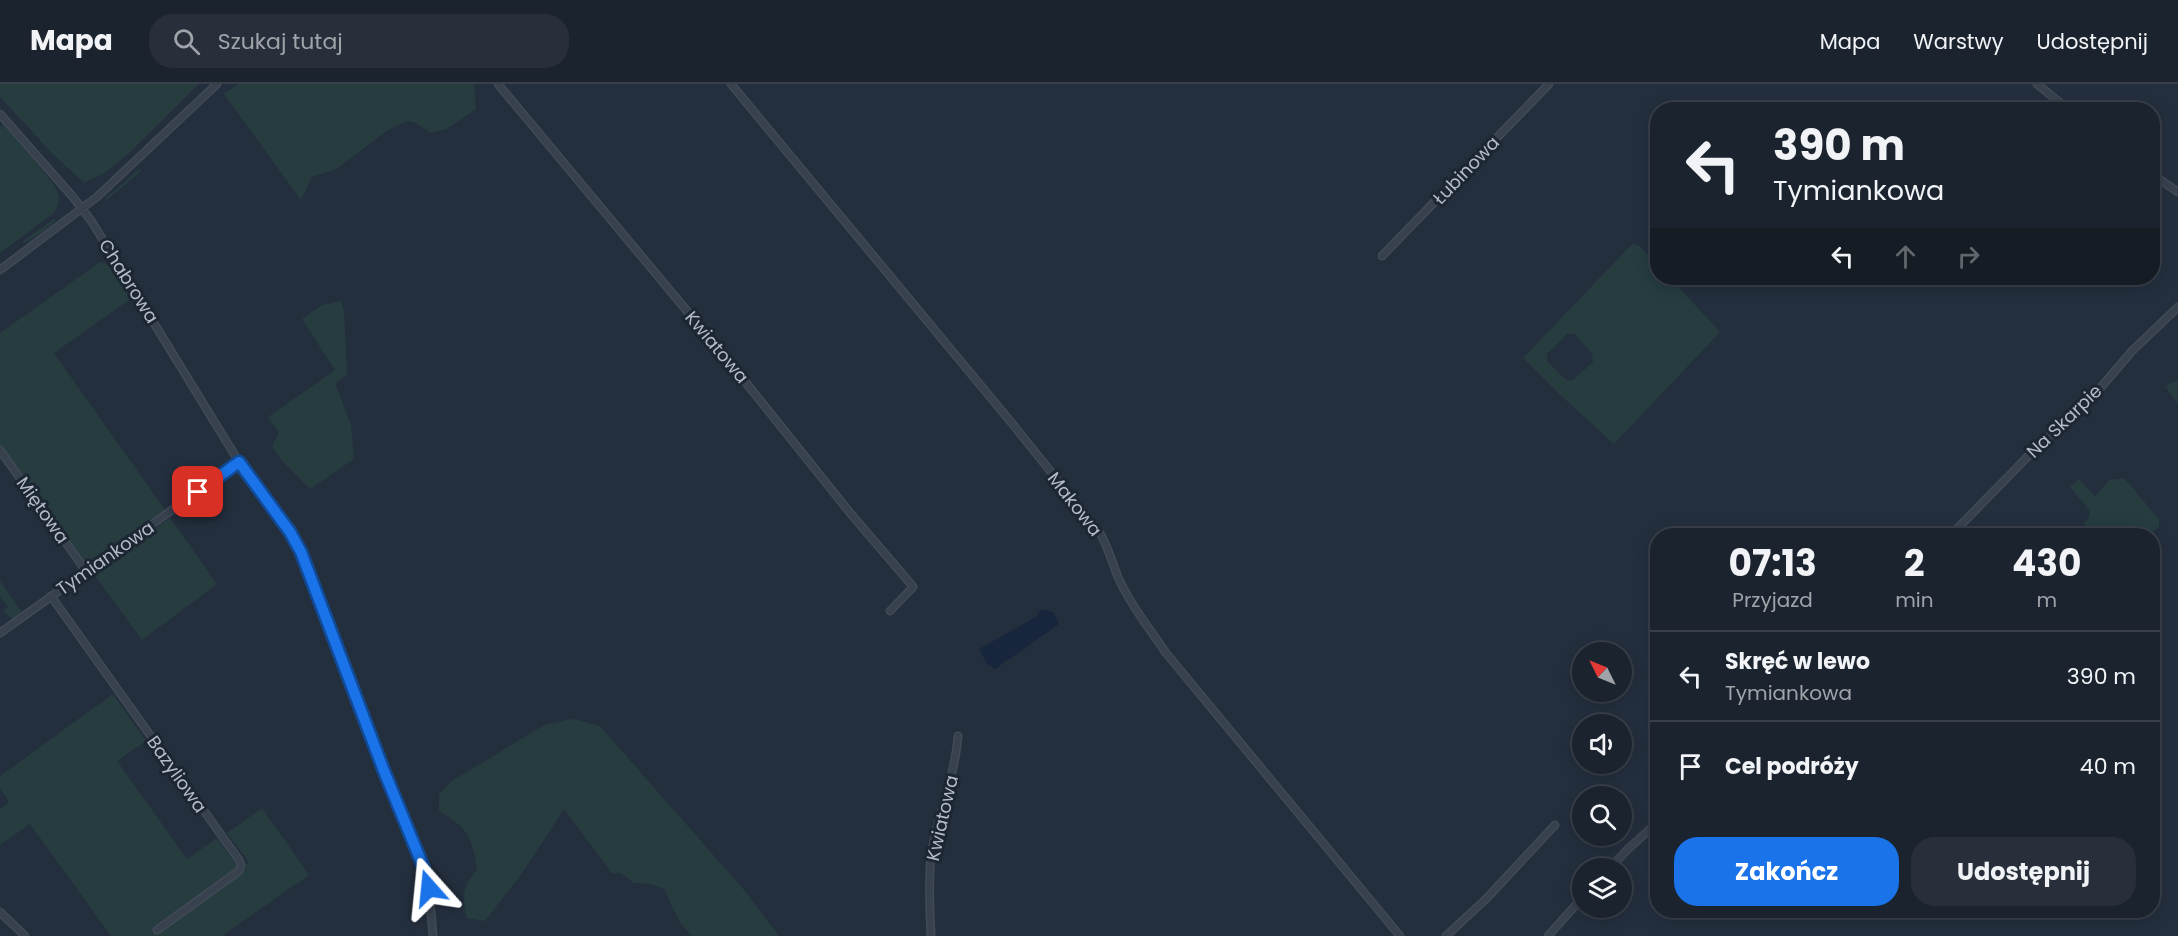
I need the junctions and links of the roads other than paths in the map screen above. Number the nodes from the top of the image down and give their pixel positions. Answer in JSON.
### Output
{"nodes":[{"id":1,"x":217,"y":84,"type":"edge"},
{"id":2,"x":498,"y":84,"type":"edge"},
{"id":3,"x":731,"y":84,"type":"edge"},
{"id":4,"x":1549,"y":84,"type":"edge"},
{"id":5,"x":2037,"y":84,"type":"edge"},
{"id":6,"x":2059,"y":102,"type":"edge"},
{"id":7,"x":0,"y":114,"type":"edge"},
{"id":8,"x":2160,"y":180,"type":"edge"},
{"id":9,"x":2178,"y":192,"type":"edge"},
{"id":10,"x":82,"y":209,"type":"junction"},
{"id":11,"x":1382,"y":256,"type":"dead end"},
{"id":12,"x":0,"y":270,"type":"edge"},
{"id":13,"x":2178,"y":307,"type":"edge"},
{"id":14,"x":0,"y":450,"type":"edge"},
{"id":15,"x":239,"y":462,"type":"junction"},
{"id":16,"x":1958,"y":528,"type":"edge"},
{"id":17,"x":86,"y":571,"type":"junction"},
{"id":18,"x":51,"y":596,"type":"junction"},
{"id":19,"x":890,"y":611,"type":"dead end"},
{"id":20,"x":0,"y":633,"type":"edge"},
{"id":21,"x":958,"y":736,"type":"dead end"},
{"id":22,"x":1555,"y":825,"type":"dead end"},
{"id":23,"x":1650,"y":829,"type":"edge"},
{"id":24,"x":1619,"y":858,"type":"edge"},
{"id":25,"x":1572,"y":909,"type":"edge"},
{"id":26,"x":0,"y":912,"type":"edge"},
{"id":27,"x":157,"y":930,"type":"dead end"},
{"id":28,"x":25,"y":936,"type":"edge"},
{"id":29,"x":433,"y":936,"type":"edge"},
{"id":30,"x":931,"y":936,"type":"edge"},
{"id":31,"x":1400,"y":936,"type":"edge"},
{"id":32,"x":1446,"y":936,"type":"edge"},
{"id":33,"x":1548,"y":936,"type":"edge"}],
"edges":[{"from":1,"to":10,"type":"street"},
{"from":2,"to":19,"type":"street","name":"Kwiatowa"},
{"from":3,"to":31,"type":"street","name":"Makowa"},
{"from":4,"to":11,"type":"street","name":"Łubinowa"},
{"from":5,"to":6,"type":"street"},
{"from":7,"to":10,"type":"street","name":"Chabrowa"},
{"from":8,"to":9,"type":"street"},
{"from":10,"to":12,"type":"street"},
{"from":10,"to":15,"type":"street","name":"Chabrowa"},
{"from":13,"to":16,"type":"street","name":"Na Skarpie"},
{"from":14,"to":17,"type":"street","name":"Miętowa"},
{"from":15,"to":17,"type":"street","name":"Tymiankowa"},
{"from":15,"to":29,"type":"street","name":"Chabrowa"},
{"from":17,"to":18,"type":"street","name":"Tymiankowa"},
{"from":18,"to":20,"type":"street","name":"Tymiankowa"},
{"from":18,"to":27,"type":"street","name":"Bazyliowa"},
{"from":21,"to":30,"type":"street","name":"Kwiatowa"},
{"from":22,"to":32,"type":"street"},
{"from":23,"to":24,"type":"street"},
{"from":25,"to":33,"type":"street"},
{"from":26,"to":28,"type":"street"}]}
